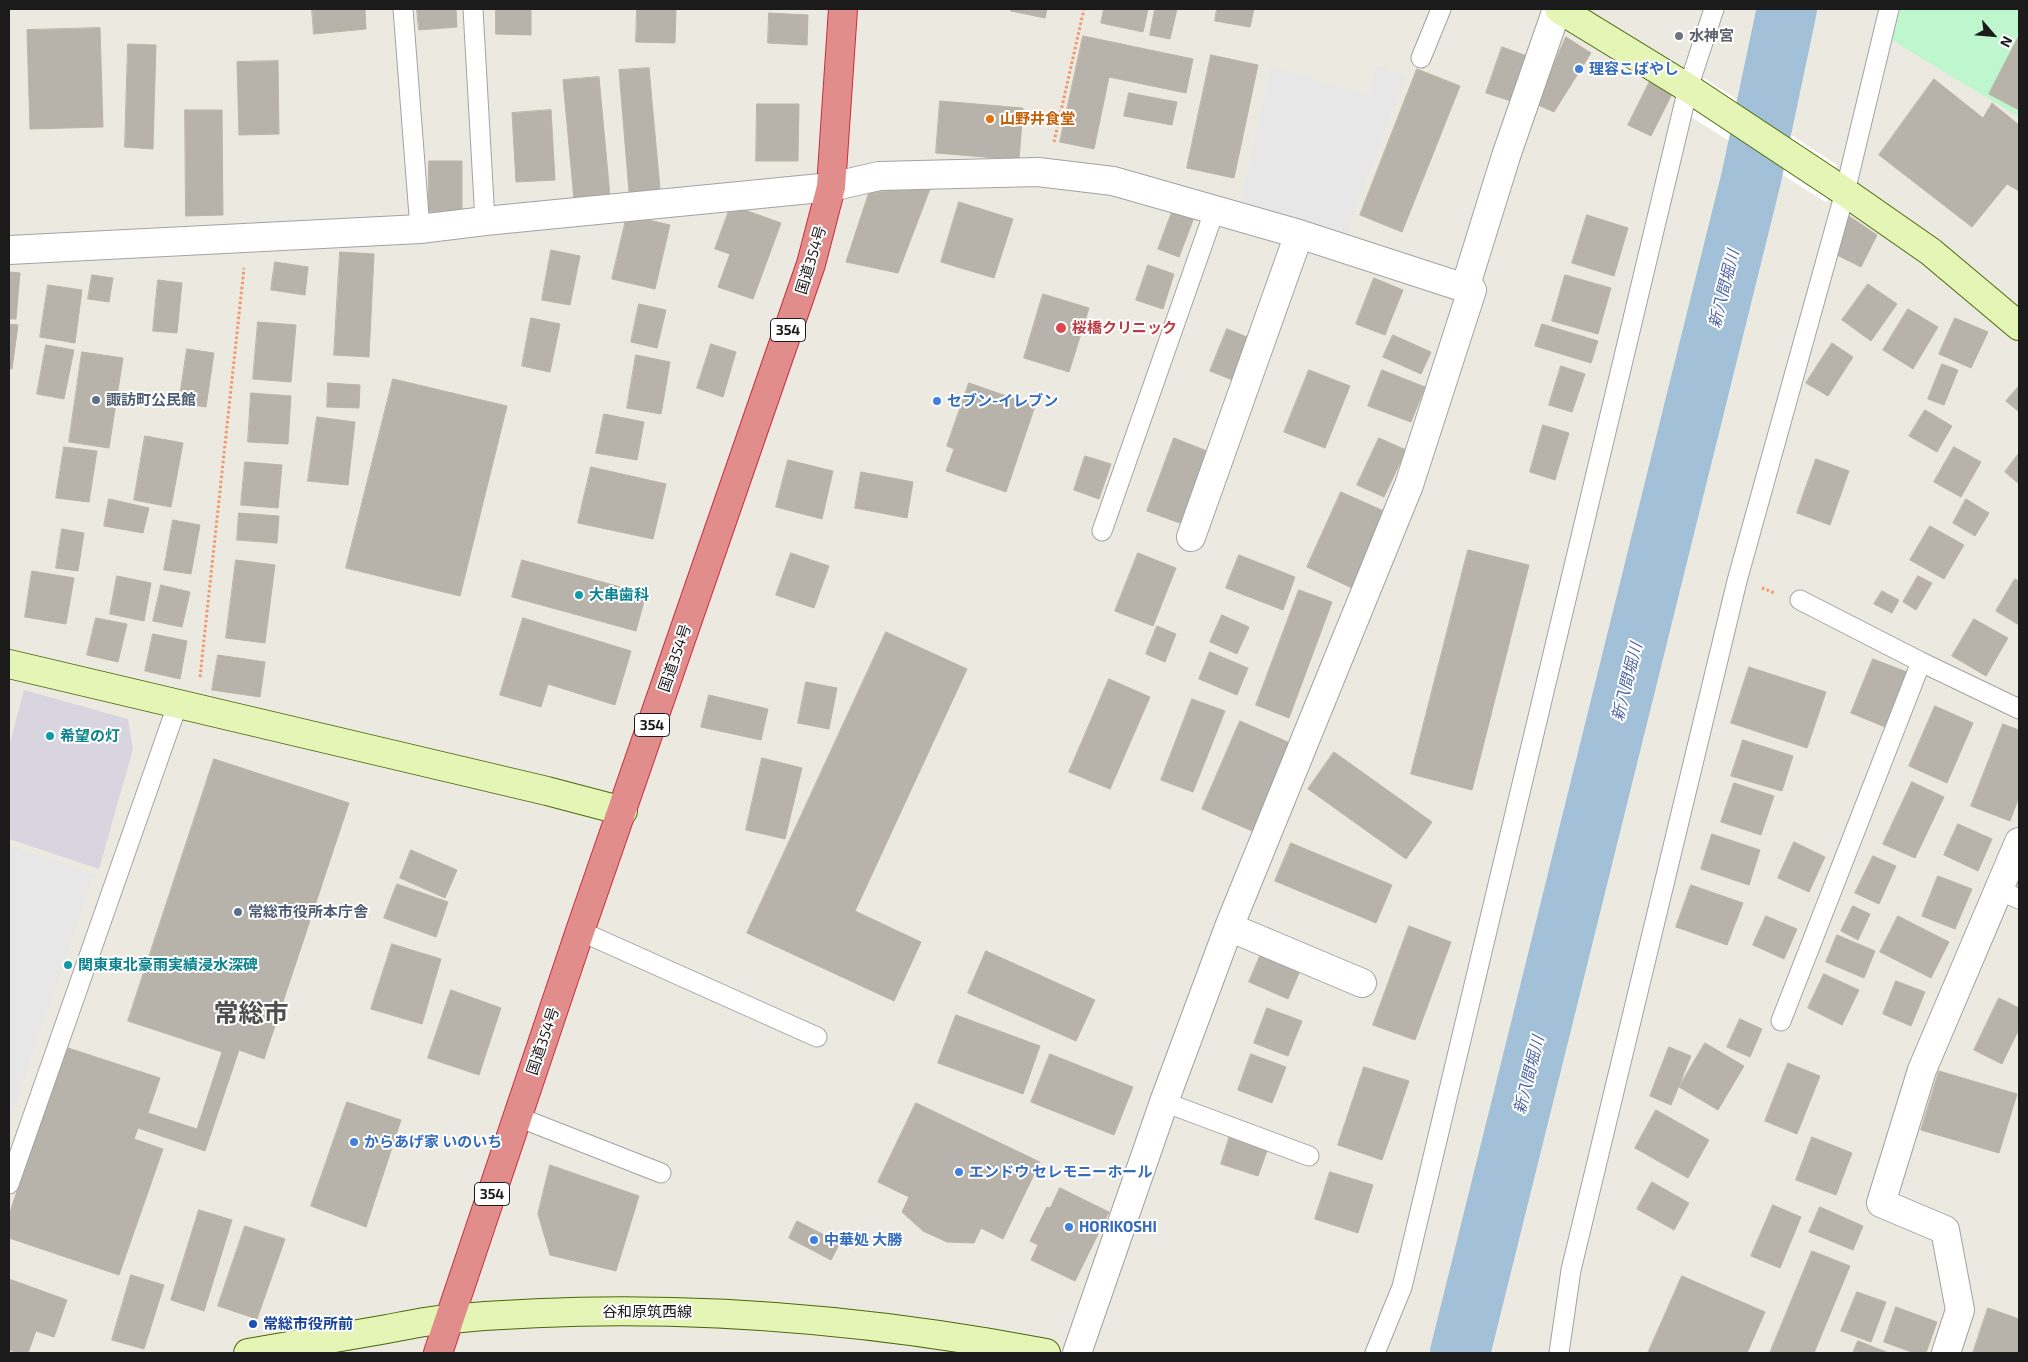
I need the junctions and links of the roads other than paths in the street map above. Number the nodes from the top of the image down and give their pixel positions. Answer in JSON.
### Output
{"nodes":[{"id":1,"x":403,"y":9,"type":"edge"},
{"id":2,"x":473,"y":9,"type":"edge"},
{"id":3,"x":843,"y":9,"type":"edge"},
{"id":4,"x":1442,"y":9,"type":"edge"},
{"id":5,"x":1714,"y":9,"type":"edge"},
{"id":6,"x":1889,"y":9,"type":"edge"},
{"id":7,"x":1564,"y":10,"type":"edge"},
{"id":8,"x":1422,"y":58,"type":"dead end"},
{"id":9,"x":1692,"y":91,"type":"junction"},
{"id":10,"x":831,"y":187,"type":"junction"},
{"id":11,"x":1841,"y":190,"type":"junction"},
{"id":12,"x":1215,"y":209,"type":"junction"},
{"id":13,"x":485,"y":221,"type":"junction"},
{"id":14,"x":420,"y":229,"type":"junction"},
{"id":15,"x":1299,"y":234,"type":"junction"},
{"id":16,"x":9,"y":250,"type":"edge"},
{"id":17,"x":1465,"y":288,"type":"junction"},
{"id":18,"x":2019,"y":326,"type":"edge"},
{"id":19,"x":1102,"y":531,"type":"dead end"},
{"id":20,"x":1191,"y":537,"type":"dead end"},
{"id":21,"x":1800,"y":600,"type":"road end"},
{"id":22,"x":1921,"y":662,"type":"junction"},
{"id":23,"x":9,"y":664,"type":"edge"},
{"id":24,"x":187,"y":705,"type":"junction"},
{"id":25,"x":2019,"y":708,"type":"edge"},
{"id":26,"x":623,"y":811,"type":"junction"},
{"id":27,"x":2019,"y":842,"type":"edge"},
{"id":28,"x":2009,"y":894,"type":"edge"},
{"id":29,"x":1229,"y":926,"type":"junction"},
{"id":30,"x":580,"y":931,"type":"junction"},
{"id":31,"x":1362,"y":983,"type":"dead end"},
{"id":32,"x":1781,"y":1021,"type":"dead end"},
{"id":33,"x":817,"y":1037,"type":"dead end"},
{"id":34,"x":1164,"y":1102,"type":"junction"},
{"id":35,"x":518,"y":1117,"type":"junction"},
{"id":36,"x":1309,"y":1156,"type":"dead end"},
{"id":37,"x":661,"y":1174,"type":"dead end"},
{"id":38,"x":9,"y":1184,"type":"edge"},
{"id":39,"x":450,"y":1319,"type":"junction"},
{"id":40,"x":248,"y":1353,"type":"edge"},
{"id":41,"x":438,"y":1353,"type":"edge"},
{"id":42,"x":1046,"y":1353,"type":"edge"},
{"id":43,"x":1077,"y":1353,"type":"edge"},
{"id":44,"x":1375,"y":1353,"type":"edge"},
{"id":45,"x":1559,"y":1353,"type":"edge"},
{"id":46,"x":1946,"y":1353,"type":"edge"}],
"edges":[{"from":1,"to":14,"type":"lane"},
{"from":2,"to":13,"type":"lane"},
{"from":3,"to":10,"type":"highway","name":"国道354号","number":"354"},
{"from":4,"to":8,"type":"lane"},
{"from":5,"to":9,"type":"lane"},
{"from":6,"to":11,"type":"lane"},
{"from":7,"to":9,"type":"street"},
{"from":7,"to":17,"type":"street"},
{"from":9,"to":11,"type":"street"},
{"from":9,"to":44,"type":"lane"},
{"from":10,"to":12,"type":"street"},
{"from":10,"to":13,"type":"street"},
{"from":10,"to":26,"type":"highway","name":"国道354号","number":"354"},
{"from":11,"to":18,"type":"street"},
{"from":11,"to":45,"type":"lane"},
{"from":12,"to":15,"type":"street"},
{"from":12,"to":19,"type":"lane"},
{"from":13,"to":14,"type":"street"},
{"from":14,"to":16,"type":"street"},
{"from":15,"to":17,"type":"street"},
{"from":15,"to":20,"type":"street"},
{"from":17,"to":29,"type":"street"},
{"from":21,"to":22,"type":"lane"},
{"from":22,"to":25,"type":"lane"},
{"from":22,"to":32,"type":"lane"},
{"from":23,"to":24,"type":"street"},
{"from":24,"to":26,"type":"street"},
{"from":24,"to":38,"type":"lane"},
{"from":26,"to":30,"type":"highway","name":"国道354号","number":"354"},
{"from":27,"to":28,"type":"street"},
{"from":28,"to":46,"type":"street"},
{"from":29,"to":31,"type":"street"},
{"from":29,"to":34,"type":"street"},
{"from":30,"to":33,"type":"lane"},
{"from":30,"to":35,"type":"highway","name":"国道354号","number":"354"},
{"from":34,"to":36,"type":"lane"},
{"from":34,"to":43,"type":"street"},
{"from":35,"to":37,"type":"lane"},
{"from":35,"to":39,"type":"highway","name":"国道354号","number":"354"},
{"from":39,"to":40,"type":"street","name":"谷和原筑西線"},
{"from":39,"to":41,"type":"highway","name":"国道354号","number":"354"},
{"from":39,"to":42,"type":"street","name":"谷和原筑西線"}]}
